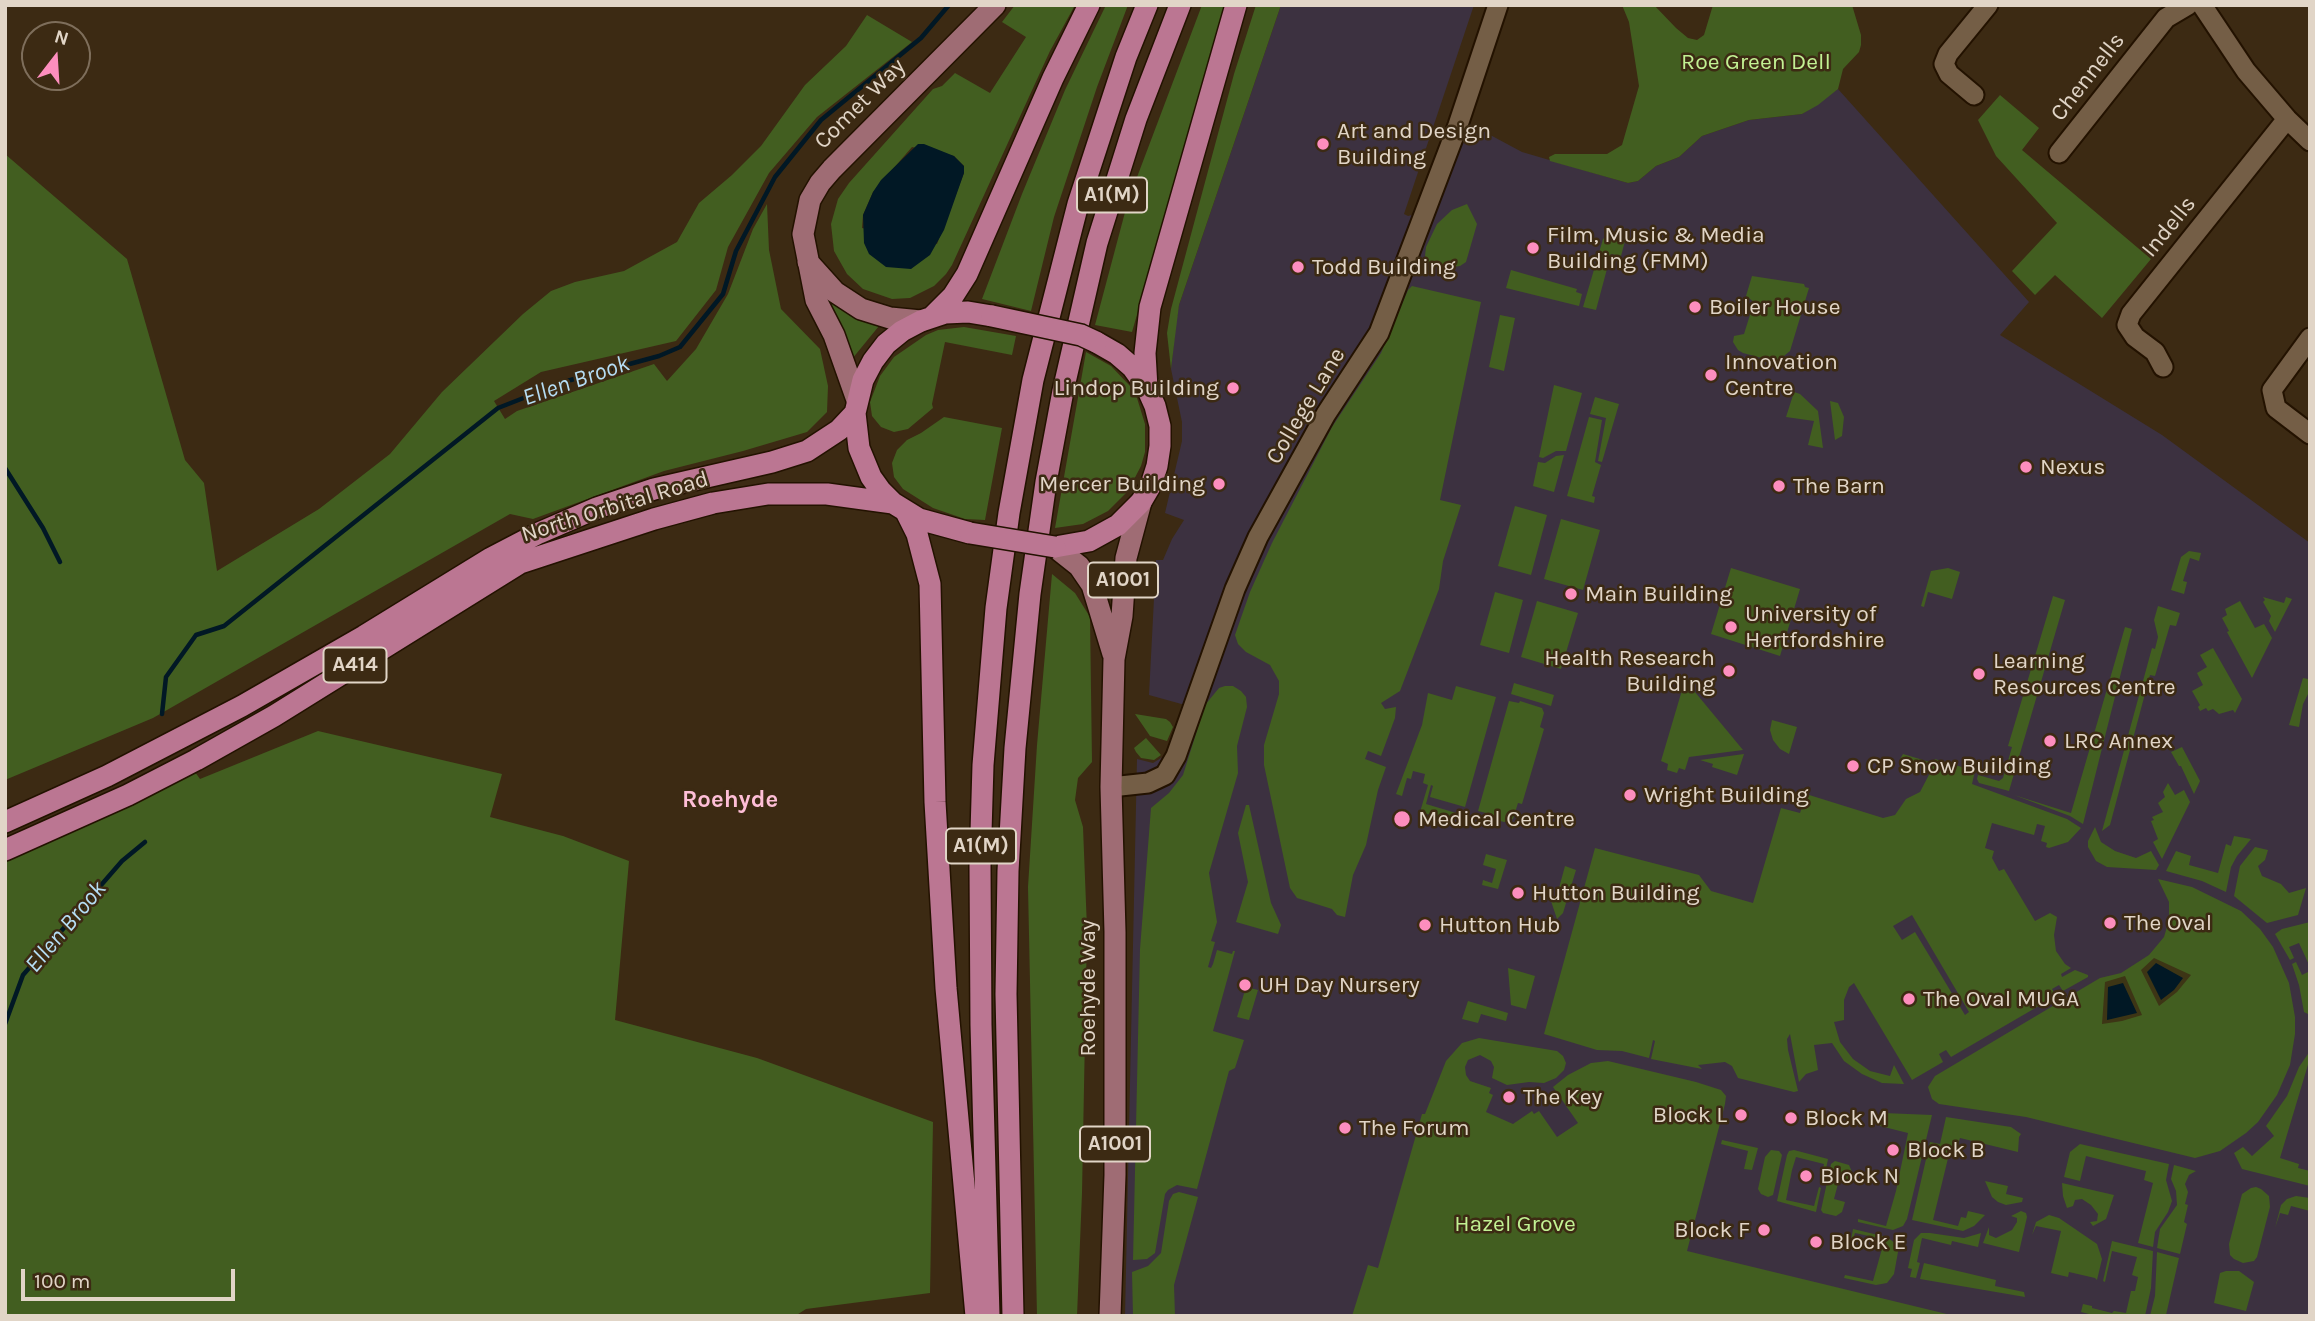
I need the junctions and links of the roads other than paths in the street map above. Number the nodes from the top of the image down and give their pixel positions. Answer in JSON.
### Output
{"nodes":[{"id":1,"x":995,"y":5,"type":"edge"},
{"id":2,"x":1089,"y":5,"type":"edge"},
{"id":3,"x":1147,"y":5,"type":"edge"},
{"id":4,"x":1180,"y":5,"type":"edge"},
{"id":5,"x":1236,"y":5,"type":"edge"},
{"id":6,"x":1498,"y":5,"type":"edge"},
{"id":7,"x":1988,"y":5,"type":"edge"},
{"id":8,"x":2188,"y":5,"type":"edge"},
{"id":9,"x":2202,"y":5,"type":"edge"},
{"id":10,"x":1974,"y":95,"type":"dead end"},
{"id":11,"x":2287,"y":119,"type":"junction"},
{"id":12,"x":2310,"y":141,"type":"edge"},
{"id":13,"x":2059,"y":153,"type":"dead end"},
{"id":14,"x":807,"y":260,"type":"junction"},
{"id":15,"x":927,"y":318,"type":"junction"},
{"id":16,"x":2310,"y":338,"type":"edge"},
{"id":17,"x":2163,"y":366,"type":"dead end"},
{"id":18,"x":1147,"y":388,"type":"junction"},
{"id":19,"x":856,"y":407,"type":"junction"},
{"id":20,"x":2310,"y":434,"type":"edge"},
{"id":21,"x":1141,"y":502,"type":"junction"},
{"id":22,"x":900,"y":507,"type":"junction"},
{"id":23,"x":1055,"y":547,"type":"junction"},
{"id":24,"x":1114,"y":659,"type":"junction"},
{"id":25,"x":1111,"y":787,"type":"junction"},
{"id":26,"x":5,"y":822,"type":"edge"},
{"id":27,"x":5,"y":850,"type":"edge"},
{"id":28,"x":976,"y":1316,"type":"edge"},
{"id":29,"x":989,"y":1316,"type":"edge"},
{"id":30,"x":1013,"y":1316,"type":"edge"},
{"id":31,"x":1110,"y":1316,"type":"edge"}],
"edges":[{"from":1,"to":14,"type":"main road","name":"Comet Way"},
{"from":2,"to":15,"type":"highway"},
{"from":3,"to":29,"type":"highway","number":"A1(M)"},
{"from":4,"to":30,"type":"highway","number":"A1(M)"},
{"from":5,"to":18,"type":"highway"},
{"from":6,"to":25,"type":"street","name":"College Lane"},
{"from":7,"to":10,"type":"street"},
{"from":8,"to":13,"type":"street","name":"Chennells"},
{"from":9,"to":11,"type":"street"},
{"from":11,"to":12,"type":"street"},
{"from":11,"to":17,"type":"street","name":"Indells"},
{"from":14,"to":15,"type":"main road"},
{"from":14,"to":19,"type":"main road","name":"Comet Way"},
{"from":15,"to":18,"type":"highway","bridge":true},
{"from":15,"to":19,"type":"highway"},
{"from":16,"to":20,"type":"street"},
{"from":18,"to":21,"type":"highway"},
{"from":19,"to":22,"type":"highway"},
{"from":19,"to":26,"type":"highway","name":"North Orbital Road","number":"A414"},
{"from":21,"to":23,"type":"highway"},
{"from":21,"to":24,"type":"main road","name":"Roehyde Way","number":"A1001"},
{"from":22,"to":23,"type":"highway","name":"North Orbital Road","bridge":true},
{"from":22,"to":27,"type":"highway","name":"North Orbital Road","number":"A414"},
{"from":22,"to":28,"type":"highway"},
{"from":23,"to":24,"type":"main road","name":"Roehyde Way","number":"A1001"},
{"from":24,"to":25,"type":"main road","name":"Roehyde Way","number":"A1001"},
{"from":25,"to":31,"type":"main road","name":"Roehyde Way","number":"A1001"}]}
